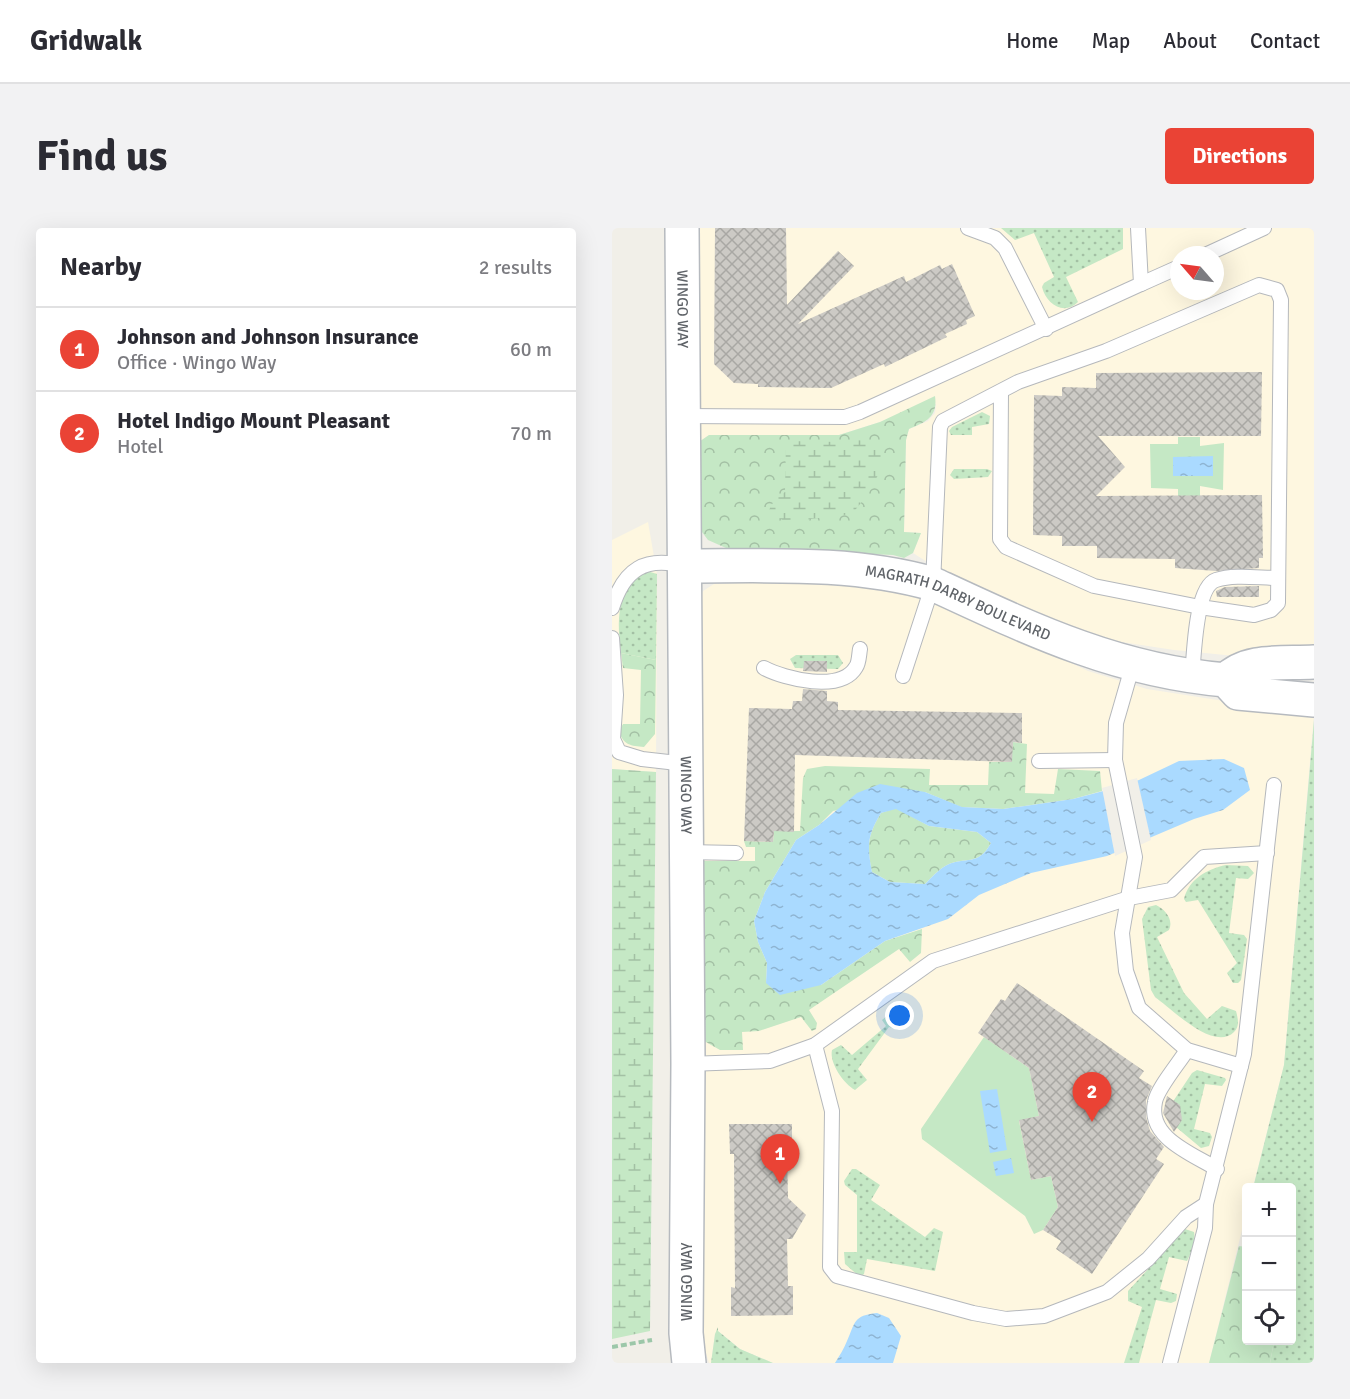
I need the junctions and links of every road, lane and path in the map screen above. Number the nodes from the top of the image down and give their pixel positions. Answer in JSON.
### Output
{"nodes":[{"id":1,"x":682,"y":228,"type":"edge"},
{"id":2,"x":971,"y":228,"type":"edge"},
{"id":3,"x":1138,"y":228,"type":"edge"},
{"id":4,"x":1264,"y":228,"type":"edge"},
{"id":5,"x":1224,"y":246,"type":"edge"},
{"id":6,"x":1170,"y":271,"type":"edge"},
{"id":7,"x":1141,"y":284,"type":"junction"},
{"id":8,"x":1046,"y":329,"type":"junction"},
{"id":9,"x":1001,"y":391,"type":"junction"},
{"id":10,"x":682,"y":416,"type":"junction"},
{"id":11,"x":684,"y":566,"type":"junction"},
{"id":12,"x":1278,"y":578,"type":"junction"},
{"id":13,"x":933,"y":584,"type":"junction"},
{"id":14,"x":1200,"y":607,"type":"junction"},
{"id":15,"x":612,"y":608,"type":"edge"},
{"id":16,"x":612,"y":638,"type":"edge"},
{"id":17,"x":860,"y":649,"type":"dead end"},
{"id":18,"x":1314,"y":662,"type":"edge"},
{"id":19,"x":1132,"y":664,"type":"junction"},
{"id":20,"x":764,"y":668,"type":"dead end"},
{"id":21,"x":903,"y":676,"type":"dead end"},
{"id":22,"x":1192,"y":677,"type":"junction"},
{"id":23,"x":1226,"y":680,"type":"junction"},
{"id":24,"x":1314,"y":700,"type":"edge"},
{"id":25,"x":614,"y":746,"type":"edge"},
{"id":26,"x":1115,"y":760,"type":"junction"},
{"id":27,"x":1039,"y":761,"type":"dead end"},
{"id":28,"x":687,"y":764,"type":"junction"},
{"id":29,"x":1274,"y":785,"type":"dead end"},
{"id":30,"x":687,"y":852,"type":"junction"},
{"id":31,"x":736,"y":853,"type":"dead end"},
{"id":32,"x":1267,"y":854,"type":"junction"},
{"id":33,"x":1129,"y":898,"type":"junction"},
{"id":34,"x":815,"y":1045,"type":"junction"},
{"id":35,"x":1187,"y":1050,"type":"junction"},
{"id":36,"x":688,"y":1064,"type":"junction"},
{"id":37,"x":1241,"y":1066,"type":"junction"},
{"id":38,"x":1217,"y":1169,"type":"junction"},
{"id":39,"x":1206,"y":1204,"type":"junction"},
{"id":40,"x":652,"y":1340,"type":"dead end"},
{"id":41,"x":612,"y":1347,"type":"edge"},
{"id":42,"x":689,"y":1363,"type":"edge"},
{"id":43,"x":1170,"y":1363,"type":"edge"}],
"edges":[{"from":1,"to":10,"type":"street","name":"WINGO WAY"},
{"from":2,"to":8,"type":"lane"},
{"from":3,"to":7,"type":"lane"},
{"from":4,"to":5,"type":"lane"},
{"from":6,"to":7,"type":"lane"},
{"from":7,"to":8,"type":"lane"},
{"from":8,"to":10,"type":"lane"},
{"from":9,"to":12,"type":"lane"},
{"from":9,"to":13,"type":"lane"},
{"from":9,"to":14,"type":"lane"},
{"from":10,"to":11,"type":"street","name":"WINGO WAY"},
{"from":11,"to":13,"type":"street","name":"MAGRATH DARBY BOULEVARD"},
{"from":11,"to":15,"type":"lane"},
{"from":11,"to":28,"type":"street","name":"WINGO WAY"},
{"from":12,"to":14,"type":"lane"},
{"from":12,"to":14,"type":"lane"},
{"from":13,"to":19,"type":"street","name":"MAGRATH DARBY BOULEVARD"},
{"from":13,"to":21,"type":"lane"},
{"from":14,"to":22,"type":"lane"},
{"from":16,"to":25,"type":"lane"},
{"from":17,"to":20,"type":"lane"},
{"from":18,"to":23,"type":"street"},
{"from":19,"to":22,"type":"street","name":"MAGRATH DARBY BOULEVARD"},
{"from":19,"to":26,"type":"lane"},
{"from":22,"to":23,"type":"street","name":"MAGRATH DARBY BOULEVARD"},
{"from":23,"to":24,"type":"street","name":"MAGRATH DARBY BOULEVARD"},
{"from":25,"to":28,"type":"lane"},
{"from":26,"to":27,"type":"lane"},
{"from":26,"to":33,"type":"lane"},
{"from":28,"to":30,"type":"street","name":"WINGO WAY"},
{"from":29,"to":32,"type":"lane"},
{"from":30,"to":31,"type":"lane"},
{"from":30,"to":36,"type":"street","name":"WINGO WAY"},
{"from":32,"to":33,"type":"lane"},
{"from":32,"to":37,"type":"lane"},
{"from":33,"to":34,"type":"lane"},
{"from":33,"to":35,"type":"lane"},
{"from":34,"to":36,"type":"lane"},
{"from":34,"to":39,"type":"lane"},
{"from":35,"to":37,"type":"lane"},
{"from":35,"to":38,"type":"lane"},
{"from":36,"to":42,"type":"street","name":"WINGO WAY"},
{"from":37,"to":38,"type":"lane"},
{"from":38,"to":39,"type":"lane"},
{"from":39,"to":43,"type":"lane"},
{"from":40,"to":41,"type":"path"}]}
